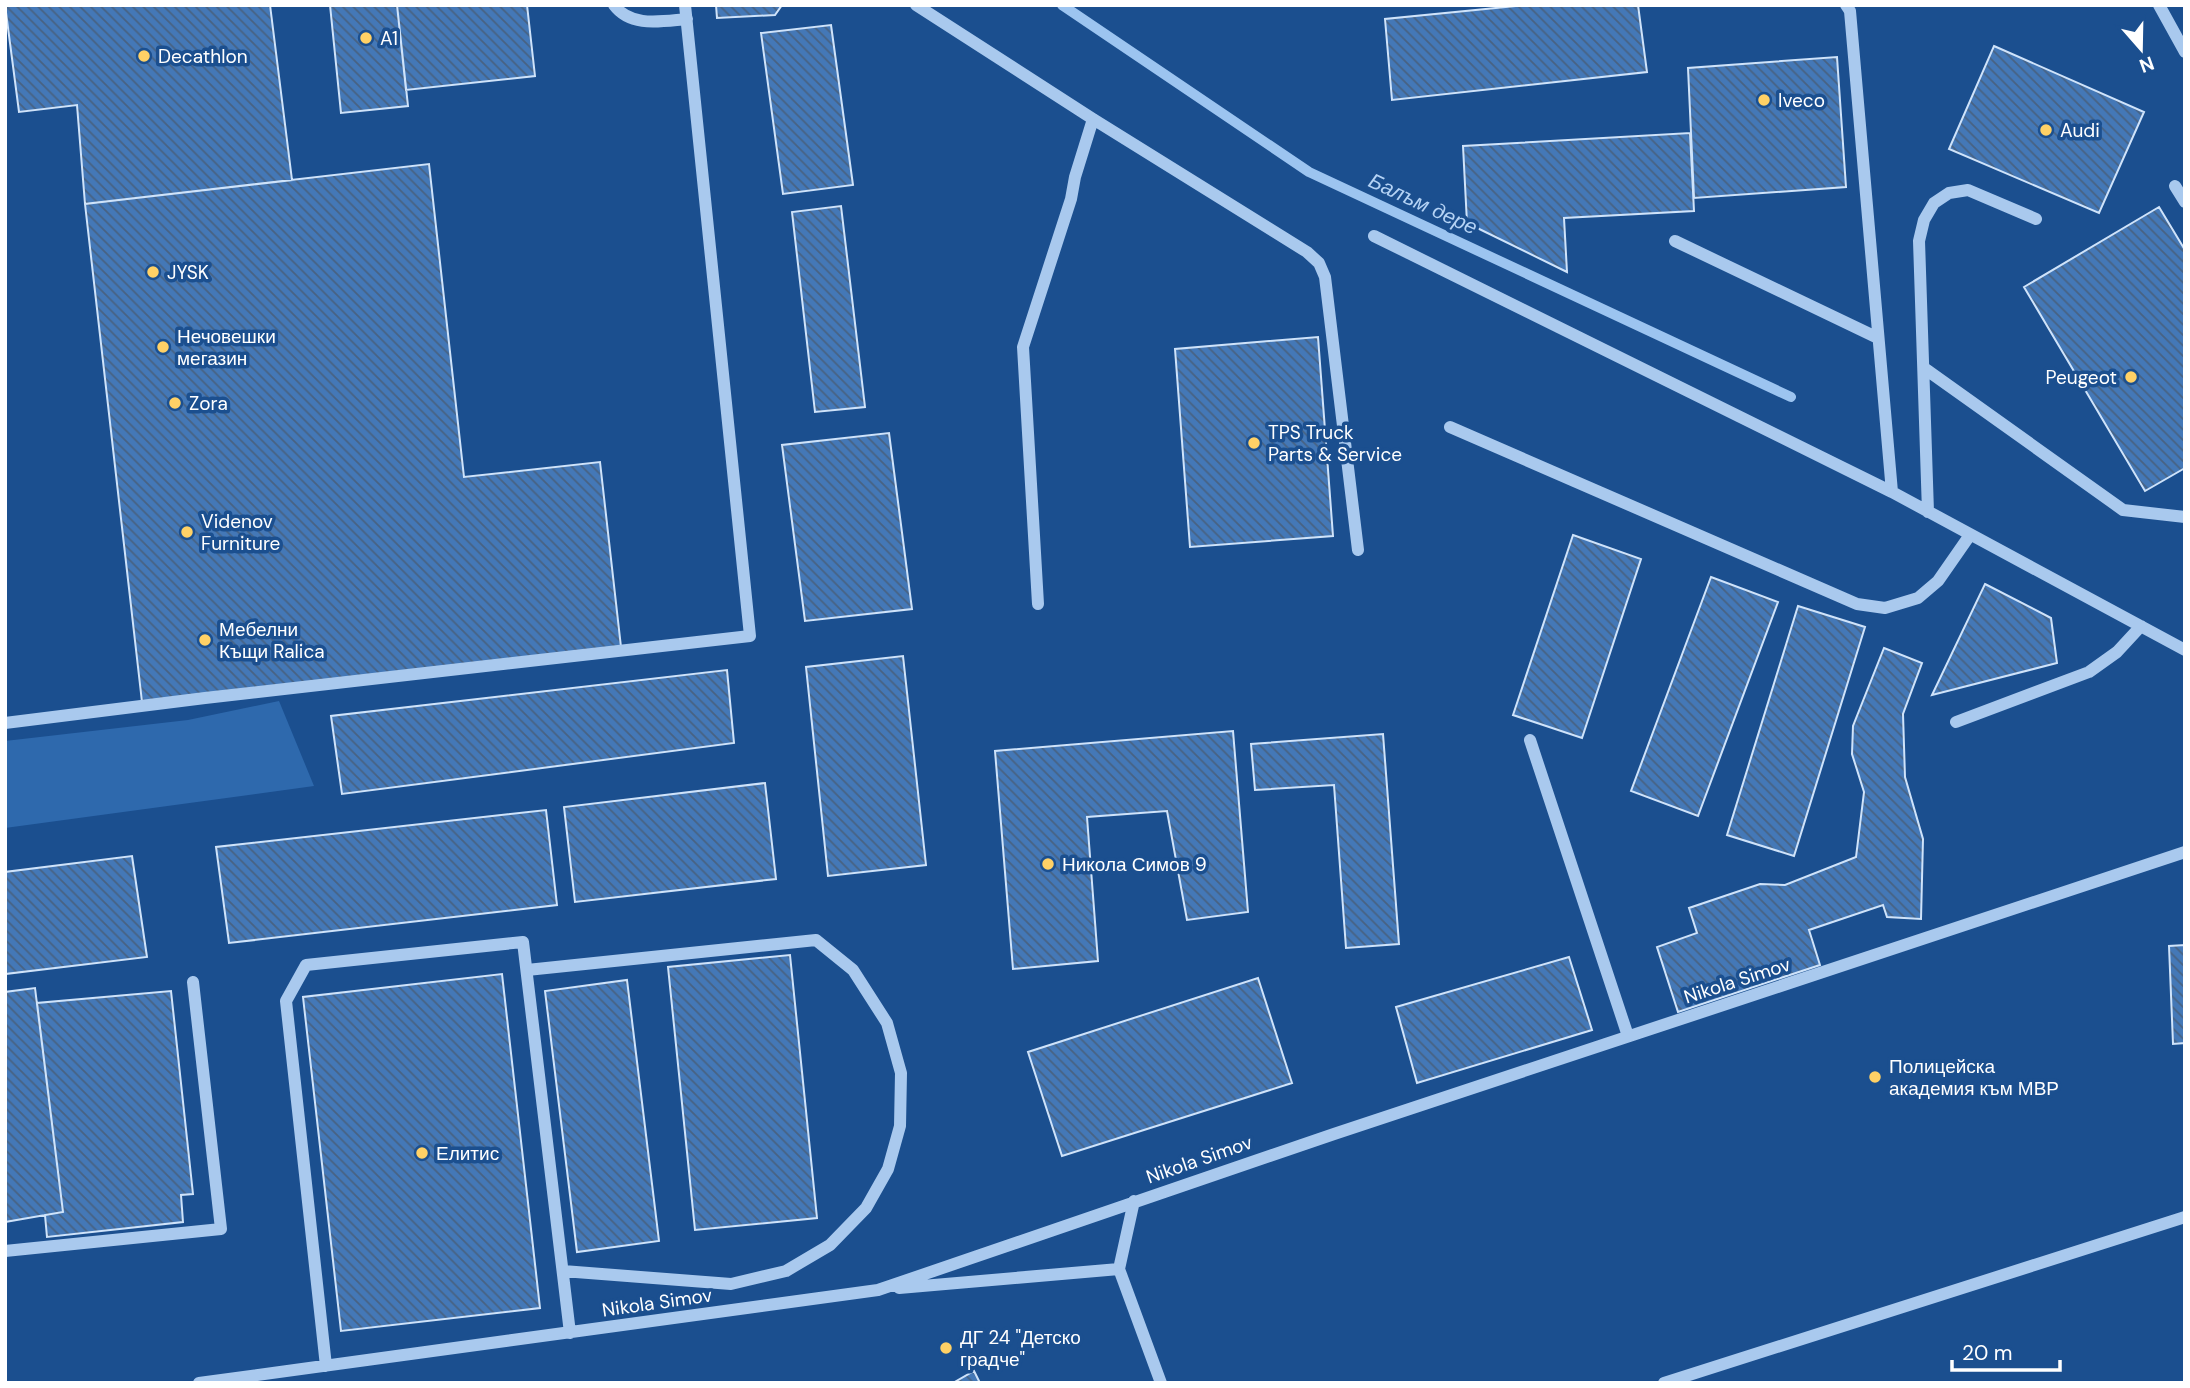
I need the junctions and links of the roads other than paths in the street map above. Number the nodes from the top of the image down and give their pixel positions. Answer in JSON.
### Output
{"nodes":[{"id":1,"x":614,"y":5,"type":"edge"},
{"id":2,"x":685,"y":5,"type":"edge"},
{"id":3,"x":916,"y":5,"type":"edge"},
{"id":4,"x":1846,"y":5,"type":"edge"},
{"id":5,"x":2159,"y":5,"type":"edge"},
{"id":6,"x":687,"y":19,"type":"junction"},
{"id":7,"x":2185,"y":52,"type":"edge"},
{"id":8,"x":1093,"y":119,"type":"junction"},
{"id":9,"x":2175,"y":186,"type":"dead end"},
{"id":10,"x":2185,"y":202,"type":"edge"},
{"id":11,"x":2036,"y":219,"type":"dead end"},
{"id":12,"x":1374,"y":236,"type":"dead end"},
{"id":13,"x":1675,"y":241,"type":"dead end"},
{"id":14,"x":1878,"y":338,"type":"junction"},
{"id":15,"x":1924,"y":368,"type":"junction"},
{"id":16,"x":1450,"y":427,"type":"dead end"},
{"id":17,"x":1892,"y":492,"type":"junction"},
{"id":18,"x":1928,"y":512,"type":"junction"},
{"id":19,"x":2185,"y":517,"type":"edge"},
{"id":20,"x":1970,"y":535,"type":"junction"},
{"id":21,"x":1358,"y":550,"type":"dead end"},
{"id":22,"x":1038,"y":604,"type":"dead end"},
{"id":23,"x":2141,"y":626,"type":"junction"},
{"id":24,"x":2185,"y":650,"type":"edge"},
{"id":25,"x":1956,"y":722,"type":"dead end"},
{"id":26,"x":5,"y":723,"type":"edge"},
{"id":27,"x":1530,"y":740,"type":"dead end"},
{"id":28,"x":2185,"y":852,"type":"edge"},
{"id":29,"x":527,"y":970,"type":"junction"},
{"id":30,"x":193,"y":982,"type":"dead end"},
{"id":31,"x":1628,"y":1036,"type":"junction"},
{"id":32,"x":1134,"y":1201,"type":"junction"},
{"id":33,"x":2185,"y":1217,"type":"edge"},
{"id":34,"x":5,"y":1251,"type":"edge"},
{"id":35,"x":1119,"y":1269,"type":"junction"},
{"id":36,"x":563,"y":1271,"type":"junction"},
{"id":37,"x":878,"y":1290,"type":"junction"},
{"id":38,"x":570,"y":1333,"type":"junction"},
{"id":39,"x":326,"y":1367,"type":"junction"},
{"id":40,"x":199,"y":1383,"type":"edge"},
{"id":41,"x":1161,"y":1383,"type":"edge"},
{"id":42,"x":1664,"y":1383,"type":"edge"}],
"edges":[{"from":1,"to":6,"type":"street"},
{"from":2,"to":6,"type":"street"},
{"from":3,"to":8,"type":"street"},
{"from":4,"to":14,"type":"street"},
{"from":5,"to":7,"type":"street"},
{"from":6,"to":26,"type":"street"},
{"from":8,"to":21,"type":"street"},
{"from":8,"to":22,"type":"street"},
{"from":9,"to":10,"type":"street"},
{"from":11,"to":15,"type":"street"},
{"from":12,"to":17,"type":"street"},
{"from":13,"to":14,"type":"street"},
{"from":14,"to":17,"type":"street"},
{"from":15,"to":18,"type":"street"},
{"from":15,"to":19,"type":"street"},
{"from":16,"to":20,"type":"street"},
{"from":17,"to":18,"type":"street"},
{"from":18,"to":20,"type":"street"},
{"from":20,"to":23,"type":"street"},
{"from":23,"to":24,"type":"street"},
{"from":23,"to":25,"type":"street"},
{"from":27,"to":31,"type":"street"},
{"from":28,"to":31,"type":"street","name":"Nikola Simov"},
{"from":29,"to":36,"type":"street"},
{"from":29,"to":36,"type":"street"},
{"from":29,"to":39,"type":"street"},
{"from":30,"to":34,"type":"street"},
{"from":31,"to":32,"type":"street","name":"Nikola Simov"},
{"from":32,"to":35,"type":"street"},
{"from":32,"to":37,"type":"street","name":"Nikola Simov"},
{"from":33,"to":42,"type":"street"},
{"from":35,"to":37,"type":"street"},
{"from":35,"to":41,"type":"street"},
{"from":36,"to":38,"type":"street"},
{"from":37,"to":38,"type":"street","name":"Nikola Simov"},
{"from":38,"to":39,"type":"street","name":"Nikola Simov"},
{"from":39,"to":40,"type":"street","name":"Nikola Simov"}]}
